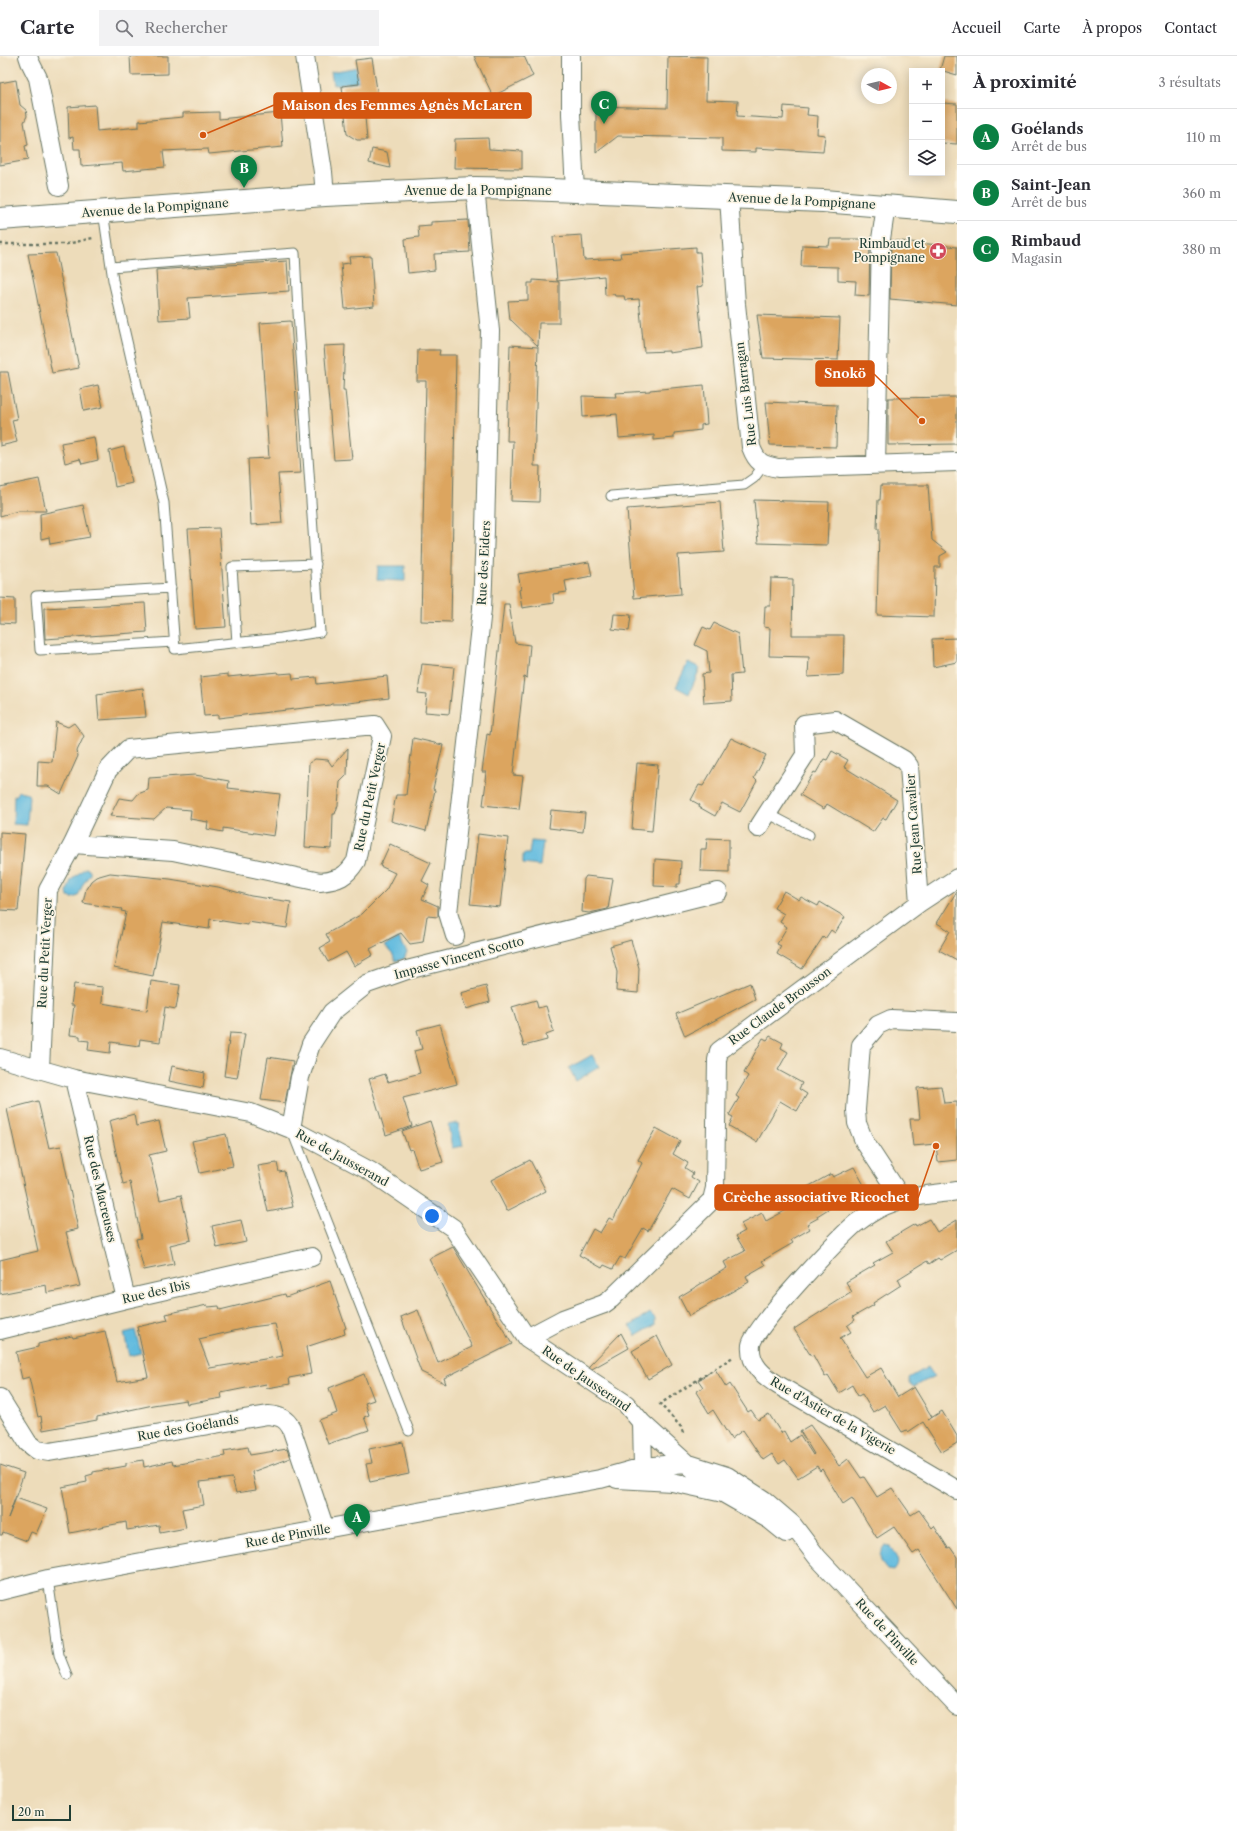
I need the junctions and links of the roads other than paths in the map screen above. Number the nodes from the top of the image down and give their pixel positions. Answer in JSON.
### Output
{"nodes":[{"id":1,"x":28,"y":56,"type":"edge"},
{"id":2,"x":305,"y":56,"type":"edge"},
{"id":3,"x":570,"y":56,"type":"edge"},
{"id":4,"x":59,"y":186,"type":"dead end"},
{"id":5,"x":475,"y":188,"type":"junction"},
{"id":6,"x":575,"y":191,"type":"junction"},
{"id":7,"x":324,"y":195,"type":"junction"},
{"id":8,"x":728,"y":197,"type":"junction"},
{"id":9,"x":886,"y":206,"type":"junction"},
{"id":10,"x":103,"y":211,"type":"junction"},
{"id":11,"x":957,"y":212,"type":"edge"},
{"id":12,"x":0,"y":219,"type":"edge"},
{"id":13,"x":111,"y":267,"type":"junction"},
{"id":14,"x":957,"y":462,"type":"edge"},
{"id":15,"x":876,"y":464,"type":"junction"},
{"id":16,"x":764,"y":465,"type":"junction"},
{"id":17,"x":611,"y":496,"type":"dead end"},
{"id":18,"x":316,"y":564,"type":"junction"},
{"id":19,"x":172,"y":588,"type":"junction"},
{"id":20,"x":174,"y":642,"type":"junction"},
{"id":21,"x":237,"y":642,"type":"junction"},
{"id":22,"x":767,"y":813,"type":"junction"},
{"id":23,"x":758,"y":828,"type":"dead end"},
{"id":24,"x":809,"y":835,"type":"dead end"},
{"id":25,"x":73,"y":844,"type":"junction"},
{"id":26,"x":957,"y":878,"type":"edge"},
{"id":27,"x":718,"y":892,"type":"dead end"},
{"id":28,"x":919,"y":904,"type":"junction"},
{"id":29,"x":455,"y":936,"type":"dead end"},
{"id":30,"x":957,"y":1022,"type":"edge"},
{"id":31,"x":0,"y":1058,"type":"edge"},
{"id":32,"x":40,"y":1069,"type":"junction"},
{"id":33,"x":74,"y":1079,"type":"junction"},
{"id":34,"x":291,"y":1130,"type":"junction"},
{"id":35,"x":957,"y":1191,"type":"edge"},
{"id":36,"x":902,"y":1199,"type":"junction"},
{"id":37,"x":312,"y":1257,"type":"dead end"},
{"id":38,"x":126,"y":1299,"type":"junction"},
{"id":39,"x":0,"y":1330,"type":"edge"},
{"id":40,"x":527,"y":1338,"type":"junction"},
{"id":41,"x":0,"y":1398,"type":"edge"},
{"id":42,"x":642,"y":1423,"type":"junction"},
{"id":43,"x":409,"y":1432,"type":"dead end"},
{"id":44,"x":686,"y":1463,"type":"junction"},
{"id":45,"x":642,"y":1467,"type":"junction"},
{"id":46,"x":600,"y":1479,"type":"junction"},
{"id":47,"x":957,"y":1490,"type":"edge"},
{"id":48,"x":723,"y":1493,"type":"junction"},
{"id":49,"x":325,"y":1529,"type":"junction"},
{"id":50,"x":817,"y":1558,"type":"junction"},
{"id":51,"x":48,"y":1578,"type":"junction"},
{"id":52,"x":0,"y":1590,"type":"edge"},
{"id":53,"x":67,"y":1675,"type":"dead end"},
{"id":54,"x":957,"y":1706,"type":"edge"}],
"edges":[{"from":1,"to":4,"type":"street"},
{"from":2,"to":7,"type":"street"},
{"from":3,"to":6,"type":"street"},
{"from":5,"to":6,"type":"main road","name":"Avenue de la Pompignane"},
{"from":5,"to":7,"type":"main road","name":"Avenue de la Pompignane"},
{"from":5,"to":29,"type":"street","name":"Rue des Eiders"},
{"from":6,"to":8,"type":"main road","name":"Avenue de la Pompignane"},
{"from":7,"to":10,"type":"main road","name":"Avenue de la Pompignane"},
{"from":8,"to":9,"type":"main road","name":"Avenue de la Pompignane"},
{"from":8,"to":16,"type":"street","name":"Rue Luis Barragan"},
{"from":9,"to":11,"type":"main road","name":"Avenue de la Pompignane"},
{"from":9,"to":15,"type":"street"},
{"from":10,"to":12,"type":"main road","name":"Avenue de la Pompignane"},
{"from":10,"to":13,"type":"lane"},
{"from":13,"to":18,"type":"lane"},
{"from":13,"to":19,"type":"lane"},
{"from":14,"to":15,"type":"street"},
{"from":15,"to":16,"type":"street"},
{"from":16,"to":17,"type":"lane"},
{"from":18,"to":21,"type":"lane"},
{"from":18,"to":21,"type":"lane"},
{"from":19,"to":20,"type":"lane"},
{"from":19,"to":20,"type":"lane"},
{"from":20,"to":21,"type":"lane"},
{"from":22,"to":23,"type":"street","name":"Rue Jean Cavalier"},
{"from":22,"to":24,"type":"lane"},
{"from":22,"to":28,"type":"street","name":"Rue Jean Cavalier"},
{"from":25,"to":25,"type":"street","name":"Rue du Petit Verger"},
{"from":25,"to":32,"type":"street","name":"Rue du Petit Verger"},
{"from":26,"to":28,"type":"street","name":"Rue Claude Brousson"},
{"from":27,"to":34,"type":"street","name":"Impasse Vincent Scotto"},
{"from":28,"to":40,"type":"street","name":"Rue Claude Brousson"},
{"from":30,"to":36,"type":"street"},
{"from":31,"to":32,"type":"street","name":"Rue de Jausserand"},
{"from":32,"to":33,"type":"street","name":"Rue de Jausserand"},
{"from":33,"to":34,"type":"street","name":"Rue de Jausserand"},
{"from":33,"to":38,"type":"street","name":"Rue des Macreuses"},
{"from":34,"to":40,"type":"street","name":"Rue de Jausserand"},
{"from":34,"to":43,"type":"lane"},
{"from":35,"to":36,"type":"street","name":"Rue d'Astier de la Vigerie"},
{"from":36,"to":47,"type":"street","name":"Rue d'Astier de la Vigerie"},
{"from":37,"to":38,"type":"street","name":"Rue des Ibis"},
{"from":38,"to":39,"type":"street","name":"Rue des Ibis"},
{"from":40,"to":42,"type":"street","name":"Rue de Jausserand"},
{"from":41,"to":49,"type":"street","name":"Rue des Goélands"},
{"from":42,"to":44,"type":"street","name":"Rue de Jausserand"},
{"from":42,"to":45,"type":"street"},
{"from":44,"to":45,"type":"street","name":"Rue de Pinville"},
{"from":44,"to":48,"type":"street","name":"Rue de Jausserand"},
{"from":44,"to":50,"type":"street","name":"Rue de Pinville"},
{"from":45,"to":46,"type":"street","name":"Rue de Pinville"},
{"from":46,"to":48,"type":"street","name":"Rue de Pinville"},
{"from":46,"to":49,"type":"street","name":"Rue de Pinville"},
{"from":48,"to":50,"type":"street","name":"Rue de Pinville"},
{"from":49,"to":51,"type":"street","name":"Rue de Pinville"},
{"from":50,"to":54,"type":"street","name":"Rue de Pinville"},
{"from":51,"to":52,"type":"street","name":"Rue de Pinville"},
{"from":51,"to":53,"type":"lane"}]}
